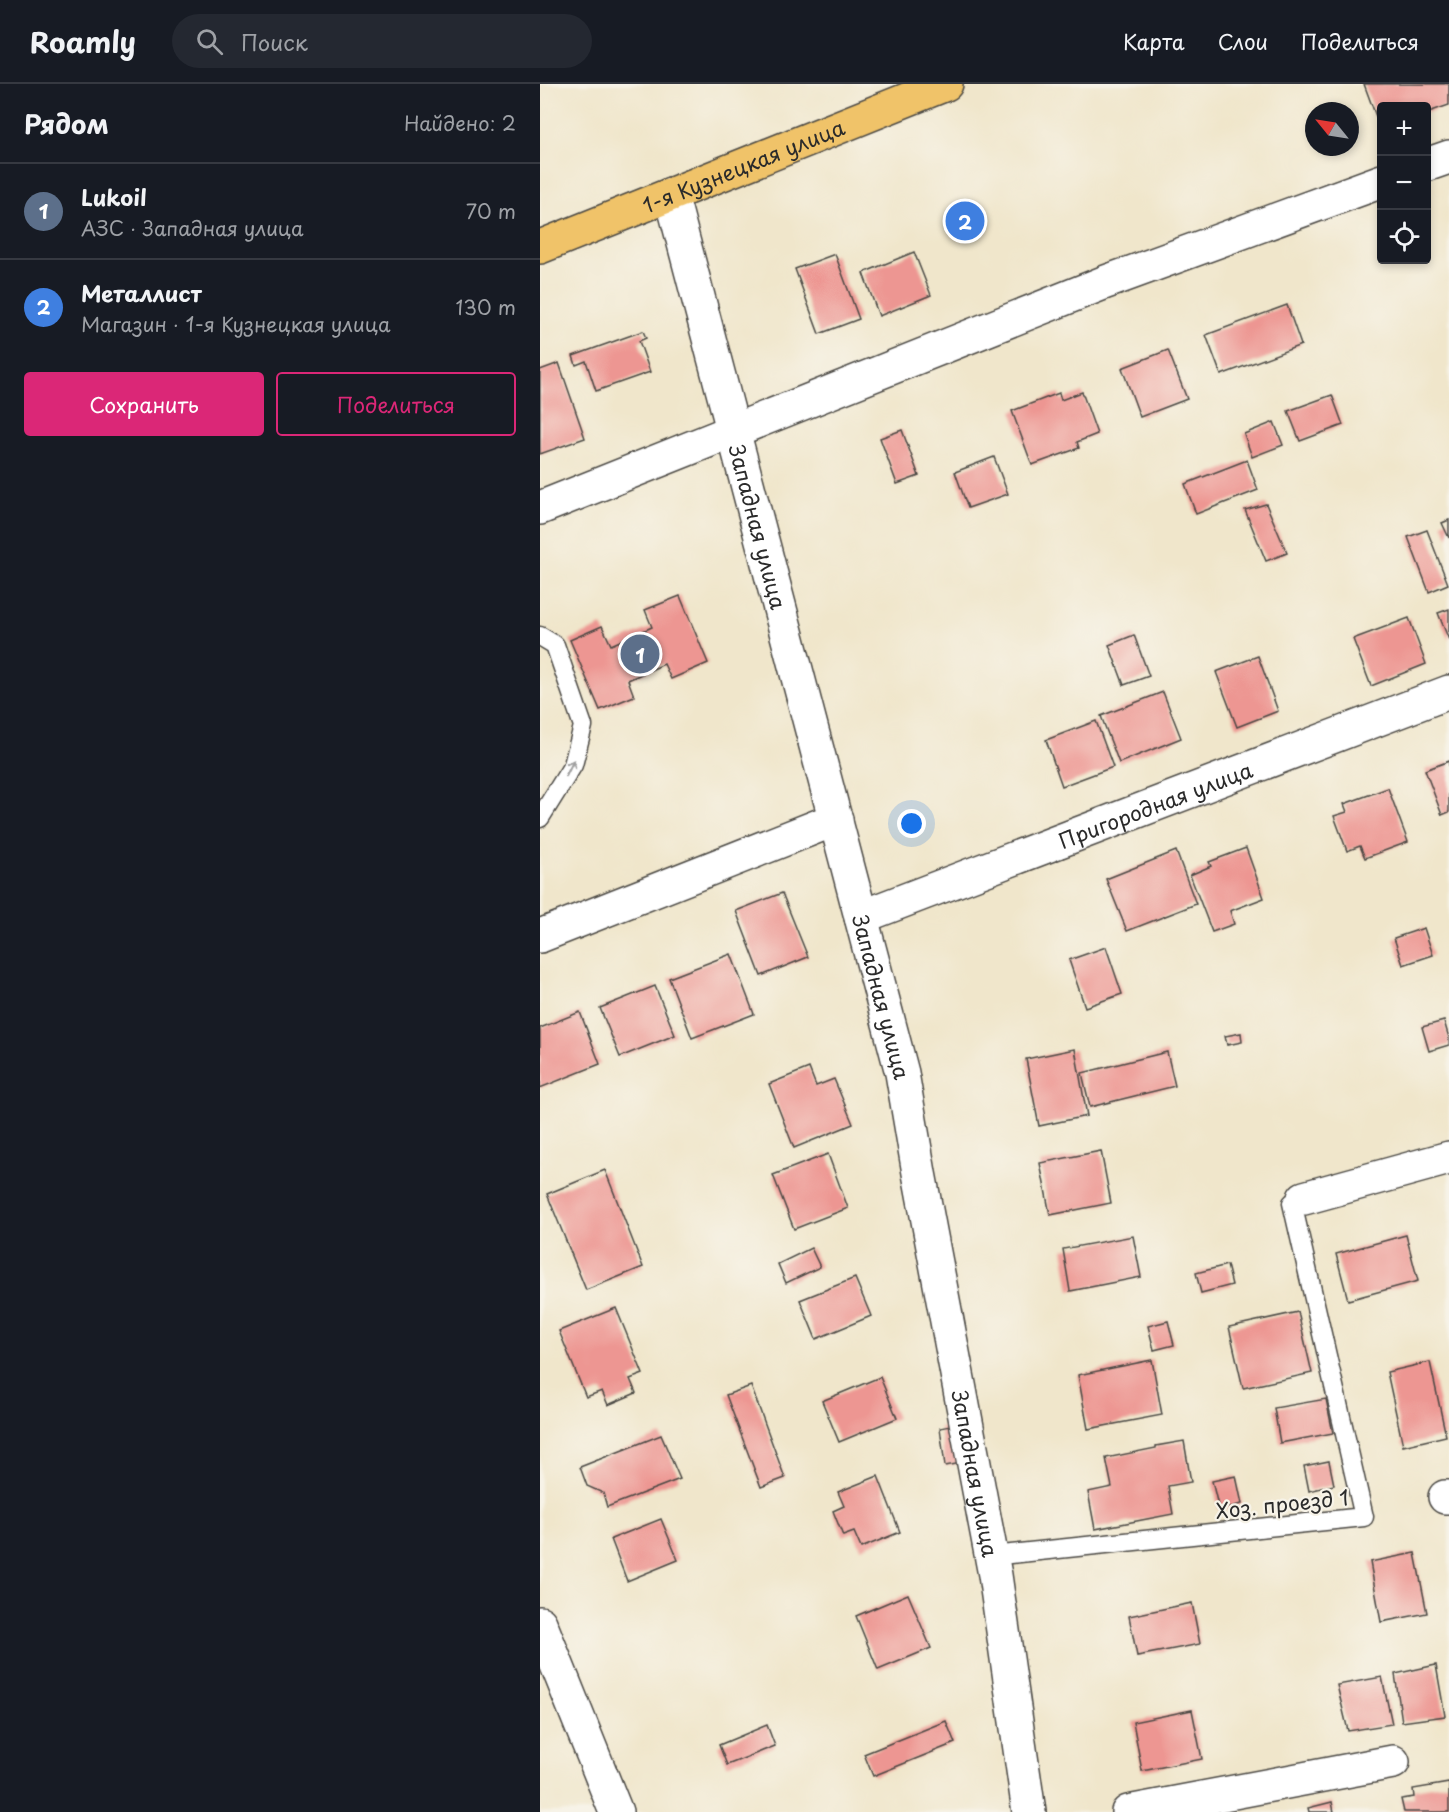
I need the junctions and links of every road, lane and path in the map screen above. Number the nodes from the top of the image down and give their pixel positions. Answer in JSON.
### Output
{"nodes":[{"id":1,"x":946,"y":84,"type":"edge"},
{"id":2,"x":1449,"y":157,"type":"edge"},
{"id":3,"x":1431,"y":163,"type":"edge"},
{"id":4,"x":1377,"y":184,"type":"edge"},
{"id":5,"x":671,"y":194,"type":"junction"},
{"id":6,"x":540,"y":247,"type":"edge"},
{"id":7,"x":733,"y":430,"type":"junction"},
{"id":8,"x":540,"y":508,"type":"edge"},
{"id":9,"x":540,"y":636,"type":"edge"},
{"id":10,"x":1449,"y":692,"type":"edge"},
{"id":11,"x":540,"y":818,"type":"edge"},
{"id":12,"x":836,"y":819,"type":"junction"},
{"id":13,"x":861,"y":916,"type":"junction"},
{"id":14,"x":540,"y":936,"type":"edge"},
{"id":15,"x":1449,"y":1158,"type":"edge"},
{"id":16,"x":1298,"y":1200,"type":"joint"},
{"id":17,"x":992,"y":1556,"type":"junction"},
{"id":18,"x":540,"y":1623,"type":"edge"},
{"id":19,"x":1393,"y":1762,"type":"dead end"},
{"id":20,"x":616,"y":1812,"type":"edge"},
{"id":21,"x":1029,"y":1812,"type":"edge"},
{"id":22,"x":1128,"y":1812,"type":"edge"}],
"edges":[{"from":1,"to":5,"type":"main road","name":"1-я Кузнецкая улица"},
{"from":2,"to":3,"type":"street"},
{"from":4,"to":7,"type":"street"},
{"from":5,"to":6,"type":"main road","name":"1-я Кузнецкая улица"},
{"from":5,"to":7,"type":"street","name":"Западная улица"},
{"from":7,"to":8,"type":"street"},
{"from":7,"to":12,"type":"street","name":"Западная улица"},
{"from":11,"to":9,"type":"lane","one_way":true},
{"from":10,"to":13,"type":"street","name":"Пригородная улица"},
{"from":12,"to":13,"type":"street","name":"Западная улица"},
{"from":12,"to":14,"type":"street"},
{"from":13,"to":17,"type":"street","name":"Западная улица"},
{"from":15,"to":16,"type":"street"},
{"from":16,"to":17,"type":"lane","name":"Хоз. проезд 1"},
{"from":17,"to":21,"type":"street","name":"Западная улица"},
{"from":18,"to":20,"type":"street"},
{"from":19,"to":22,"type":"street"}]}
